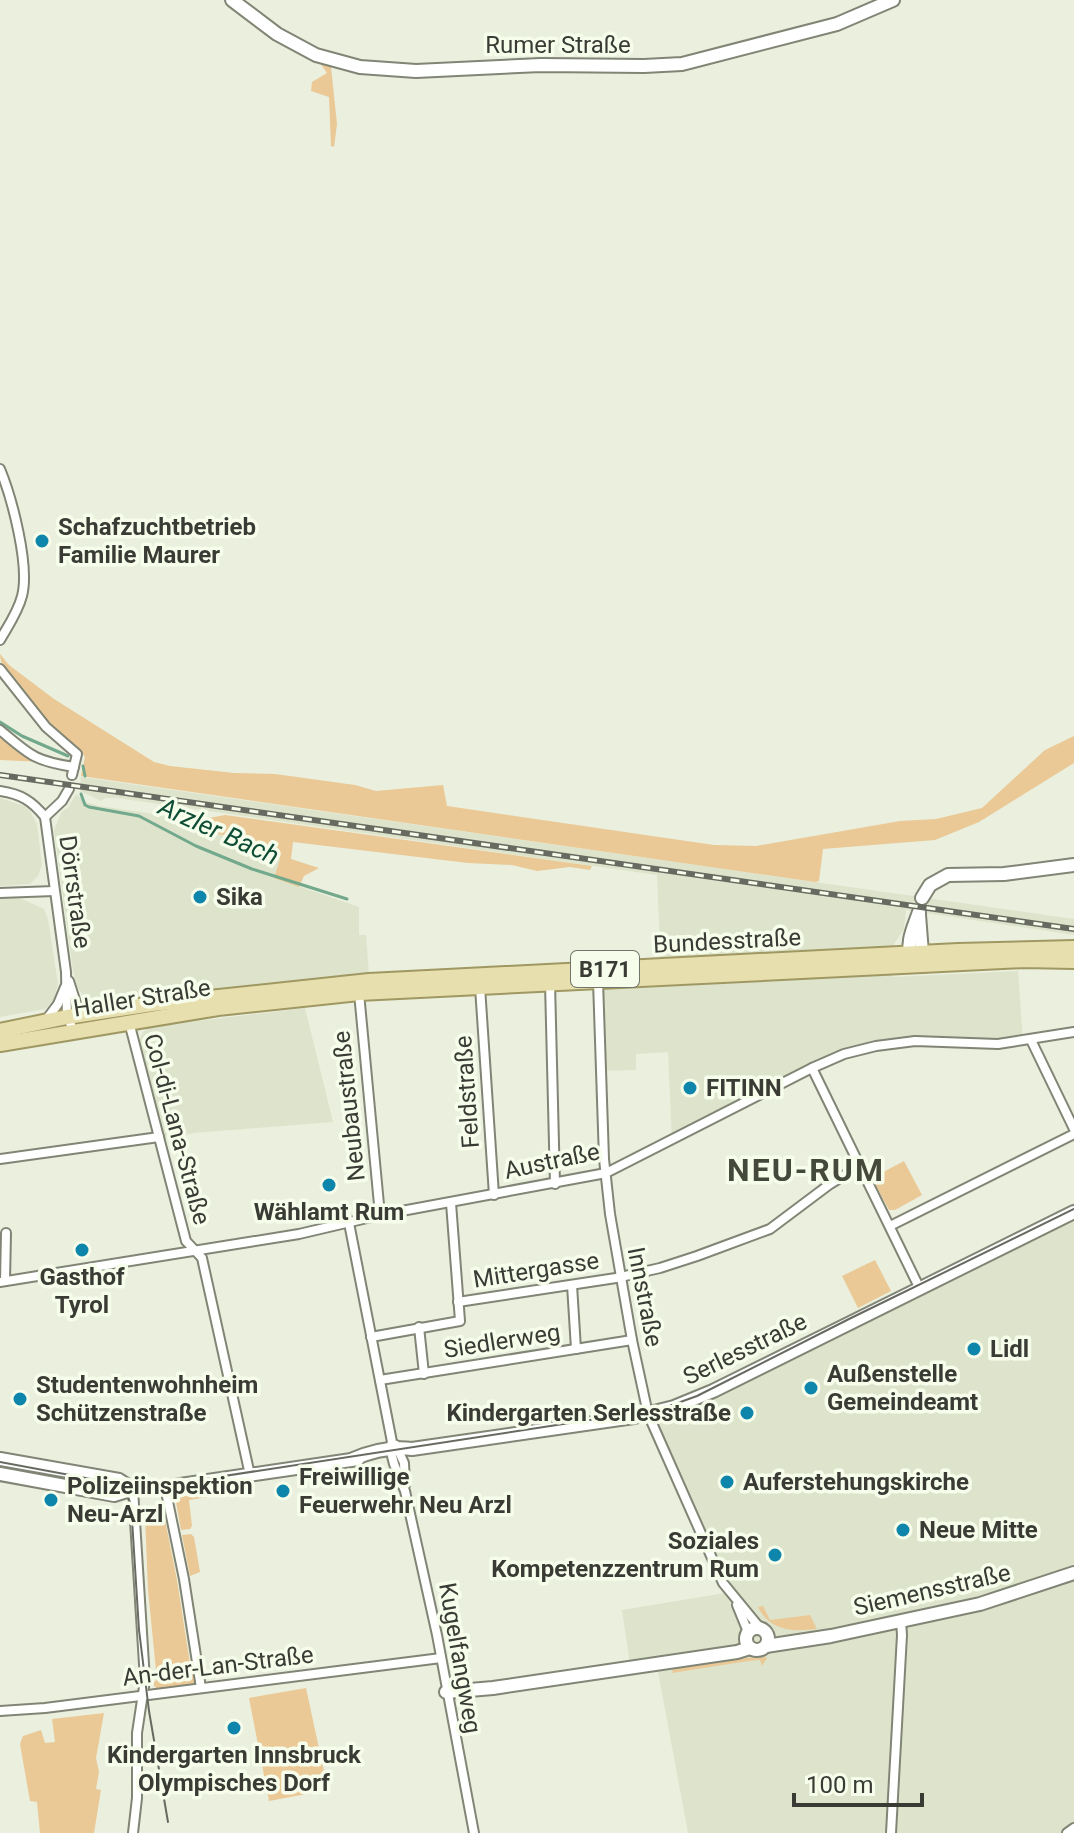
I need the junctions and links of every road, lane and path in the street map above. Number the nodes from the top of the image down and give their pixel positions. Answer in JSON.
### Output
{"nodes":[{"id":1,"x":232,"y":0,"type":"edge"},
{"id":2,"x":893,"y":0,"type":"edge"},
{"id":3,"x":0,"y":469,"type":"edge"},
{"id":4,"x":0,"y":640,"type":"edge"},
{"id":5,"x":0,"y":669,"type":"edge"},
{"id":6,"x":0,"y":730,"type":"edge"},
{"id":7,"x":69,"y":789,"type":"dead end"},
{"id":8,"x":0,"y":791,"type":"edge"},
{"id":9,"x":45,"y":817,"type":"junction"},
{"id":10,"x":1074,"y":865,"type":"edge"},
{"id":11,"x":54,"y":891,"type":"junction"},
{"id":12,"x":0,"y":893,"type":"edge"},
{"id":13,"x":922,"y":898,"type":"dead end"},
{"id":14,"x":1074,"y":948,"type":"edge"},
{"id":15,"x":916,"y":957,"type":"junction"},
{"id":16,"x":1074,"y":961,"type":"edge"},
{"id":17,"x":66,"y":972,"type":"junction"},
{"id":18,"x":598,"y":981,"type":"junction"},
{"id":19,"x":66,"y":983,"type":"junction"},
{"id":20,"x":550,"y":983,"type":"junction"},
{"id":21,"x":480,"y":987,"type":"junction"},
{"id":22,"x":359,"y":993,"type":"junction"},
{"id":23,"x":290,"y":994,"type":"junction"},
{"id":24,"x":73,"y":1021,"type":"junction"},
{"id":25,"x":45,"y":1022,"type":"junction"},
{"id":26,"x":129,"y":1022,"type":"junction"},
{"id":27,"x":0,"y":1031,"type":"edge"},
{"id":28,"x":1074,"y":1032,"type":"edge"},
{"id":29,"x":1031,"y":1040,"type":"junction"},
{"id":30,"x":0,"y":1044,"type":"edge"},
{"id":31,"x":812,"y":1068,"type":"junction"},
{"id":32,"x":1074,"y":1132,"type":"edge"},
{"id":33,"x":159,"y":1137,"type":"junction"},
{"id":34,"x":0,"y":1159,"type":"edge"},
{"id":35,"x":860,"y":1166,"type":"junction"},
{"id":36,"x":606,"y":1173,"type":"junction"},
{"id":37,"x":555,"y":1184,"type":"junction"},
{"id":38,"x":494,"y":1195,"type":"junction"},
{"id":39,"x":451,"y":1203,"type":"junction"},
{"id":40,"x":1074,"y":1212,"type":"edge"},
{"id":41,"x":380,"y":1215,"type":"junction"},
{"id":42,"x":349,"y":1223,"type":"junction"},
{"id":43,"x":890,"y":1226,"type":"junction"},
{"id":44,"x":6,"y":1233,"type":"dead end"},
{"id":45,"x":195,"y":1252,"type":"junction"},
{"id":46,"x":620,"y":1277,"type":"junction"},
{"id":47,"x":2,"y":1281,"type":"edge"},
{"id":48,"x":572,"y":1285,"type":"junction"},
{"id":49,"x":919,"y":1287,"type":"junction"},
{"id":50,"x":458,"y":1302,"type":"junction"},
{"id":51,"x":419,"y":1327,"type":"junction"},
{"id":52,"x":371,"y":1337,"type":"junction"},
{"id":53,"x":632,"y":1340,"type":"junction"},
{"id":54,"x":576,"y":1349,"type":"junction"},
{"id":55,"x":424,"y":1374,"type":"junction"},
{"id":56,"x":380,"y":1380,"type":"junction"},
{"id":57,"x":648,"y":1414,"type":"junction"},
{"id":58,"x":398,"y":1449,"type":"junction"},
{"id":59,"x":0,"y":1459,"type":"edge"},
{"id":60,"x":0,"y":1474,"type":"edge"},
{"id":61,"x":250,"y":1475,"type":"junction"},
{"id":62,"x":165,"y":1487,"type":"junction"},
{"id":63,"x":133,"y":1489,"type":"junction"},
{"id":64,"x":1074,"y":1573,"type":"edge"},
{"id":65,"x":901,"y":1621,"type":"junction"},
{"id":66,"x":756,"y":1638,"type":"junction"},
{"id":67,"x":441,"y":1658,"type":"junction"},
{"id":68,"x":201,"y":1688,"type":"junction"},
{"id":69,"x":446,"y":1692,"type":"junction"},
{"id":70,"x":143,"y":1695,"type":"junction"},
{"id":71,"x":0,"y":1711,"type":"edge"},
{"id":72,"x":1074,"y":1828,"type":"edge"},
{"id":73,"x":133,"y":1833,"type":"edge"},
{"id":74,"x":474,"y":1833,"type":"edge"},
{"id":75,"x":891,"y":1833,"type":"edge"},
{"id":76,"x":1067,"y":1833,"type":"edge"}],
"edges":[{"from":1,"to":2,"type":"street","name":"Rumer Straße"},
{"from":3,"to":4,"type":"street"},
{"from":5,"to":6,"type":"street"},
{"from":7,"to":9,"type":"street","name":"Dörrstraße"},
{"from":8,"to":9,"type":"street","name":"Dörrstraße"},
{"from":9,"to":11,"type":"street","name":"Dörrstraße"},
{"from":10,"to":13,"type":"street"},
{"from":11,"to":12,"type":"street"},
{"from":11,"to":17,"type":"street","name":"Dörrstraße"},
{"from":14,"to":15,"type":"main road","name":"Bundesstraße","number":"B171"},
{"from":15,"to":16,"type":"main road","name":"Bundesstraße","number":"B171"},
{"from":15,"to":18,"type":"main road","name":"Bundesstraße","number":"B171"},
{"from":15,"to":23,"type":"main road","name":"Bundesstraße","number":"B171"},
{"from":17,"to":19,"type":"street","name":"Dörrstraße"},
{"from":17,"to":24,"type":"street","name":"Dörrstraße"},
{"from":18,"to":20,"type":"main road","name":"Bundesstraße","number":"B171"},
{"from":18,"to":36,"type":"street","name":"Innstraße"},
{"from":19,"to":24,"type":"street","name":"Dörrstraße"},
{"from":19,"to":25,"type":"street","name":"Dörrstraße"},
{"from":20,"to":21,"type":"main road","name":"Bundesstraße","number":"B171"},
{"from":20,"to":37,"type":"street"},
{"from":21,"to":22,"type":"main road","name":"Bundesstraße","number":"B171"},
{"from":21,"to":38,"type":"street","name":"Feldstraße"},
{"from":22,"to":23,"type":"main road","name":"Bundesstraße","number":"B171"},
{"from":22,"to":41,"type":"street","name":"Neubaustraße"},
{"from":23,"to":24,"type":"main road","name":"Haller Straße","number":"B171"},
{"from":23,"to":26,"type":"main road","name":"Haller Straße","number":"B171"},
{"from":24,"to":25,"type":"main road","name":"Haller Straße","number":"B171"},
{"from":24,"to":26,"type":"main road","name":"Haller Straße","number":"B171"},
{"from":24,"to":30,"type":"main road","name":"Haller Straße","number":"B171"},
{"from":25,"to":27,"type":"main road","name":"Haller Straße","number":"B171"},
{"from":26,"to":33,"type":"street","name":"Col-di-Lana-Straße"},
{"from":28,"to":29,"type":"street","name":"Austraße"},
{"from":29,"to":31,"type":"street","name":"Austraße"},
{"from":29,"to":32,"type":"street"},
{"from":31,"to":35,"type":"street"},
{"from":31,"to":36,"type":"street","name":"Austraße"},
{"from":32,"to":43,"type":"street"},
{"from":33,"to":34,"type":"street"},
{"from":33,"to":45,"type":"street","name":"Col-di-Lana-Straße"},
{"from":35,"to":43,"type":"street"},
{"from":35,"to":46,"type":"street","name":"Mittergasse"},
{"from":36,"to":37,"type":"street","name":"Austraße"},
{"from":36,"to":46,"type":"street","name":"Innstraße"},
{"from":37,"to":38,"type":"street","name":"Austraße"},
{"from":38,"to":39,"type":"street","name":"Austraße"},
{"from":39,"to":41,"type":"street","name":"Austraße"},
{"from":39,"to":50,"type":"street","name":"Mittergasse"},
{"from":40,"to":49,"type":"street","name":"Serlesstraße"},
{"from":41,"to":42,"type":"street","name":"Austraße"},
{"from":42,"to":45,"type":"street","name":"Austraße"},
{"from":42,"to":52,"type":"street","name":"Kugelfangweg"},
{"from":43,"to":49,"type":"street"},
{"from":44,"to":47,"type":"street"},
{"from":45,"to":47,"type":"street","name":"Austraße"},
{"from":45,"to":61,"type":"street","name":"Col-di-Lana-Straße"},
{"from":46,"to":48,"type":"street","name":"Mittergasse"},
{"from":46,"to":53,"type":"street","name":"Innstraße"},
{"from":48,"to":50,"type":"street","name":"Mittergasse"},
{"from":48,"to":54,"type":"street"},
{"from":49,"to":57,"type":"street","name":"Serlesstraße"},
{"from":50,"to":51,"type":"street","name":"Mittergasse"},
{"from":51,"to":52,"type":"street","name":"Mittergasse"},
{"from":51,"to":55,"type":"street"},
{"from":52,"to":56,"type":"street","name":"Kugelfangweg"},
{"from":53,"to":54,"type":"street","name":"Siedlerweg"},
{"from":53,"to":57,"type":"street","name":"Innstraße"},
{"from":54,"to":55,"type":"street","name":"Siedlerweg"},
{"from":55,"to":56,"type":"street","name":"Siedlerweg"},
{"from":56,"to":58,"type":"street","name":"Kugelfangweg"},
{"from":57,"to":58,"type":"street","name":"Serlesstraße"},
{"from":57,"to":66,"type":"street","name":"Innstraße"},
{"from":58,"to":61,"type":"street","name":"Serlesstraße"},
{"from":58,"to":67,"type":"street","name":"Kugelfangweg"},
{"from":59,"to":63,"type":"street"},
{"from":60,"to":63,"type":"street","name":"Serlesstraße"},
{"from":61,"to":62,"type":"street","name":"Serlesstraße"},
{"from":62,"to":63,"type":"street","name":"Serlesstraße"},
{"from":62,"to":68,"type":"street"},
{"from":63,"to":70,"type":"street"},
{"from":64,"to":65,"type":"street","name":"Siemensstraße"},
{"from":65,"to":66,"type":"street","name":"Siemensstraße"},
{"from":65,"to":75,"type":"street"},
{"from":66,"to":69,"type":"street","name":"Siemensstraße"},
{"from":67,"to":68,"type":"street","name":"An-der-Lan-Straße"},
{"from":67,"to":69,"type":"street","name":"Kugelfangweg"},
{"from":68,"to":70,"type":"street","name":"An-der-Lan-Straße"},
{"from":69,"to":74,"type":"street","name":"Kugelfangweg"},
{"from":70,"to":71,"type":"street","name":"An-der-Lan-Straße"},
{"from":70,"to":73,"type":"street"},
{"from":72,"to":76,"type":"street"}]}
